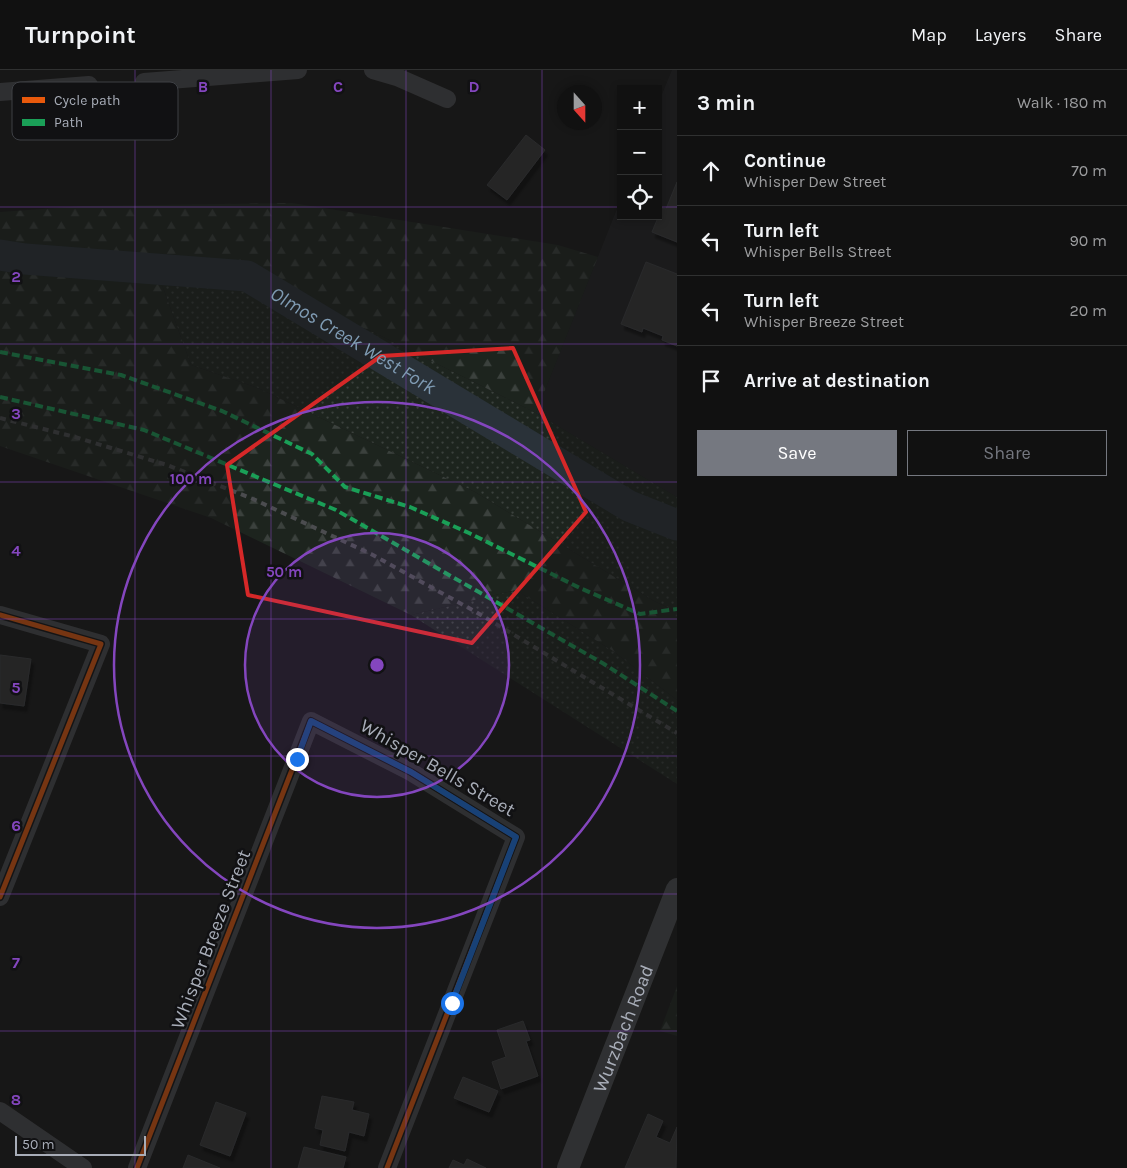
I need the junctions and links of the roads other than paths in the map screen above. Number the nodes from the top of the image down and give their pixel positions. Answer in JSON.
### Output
{"nodes":[{"id":1,"x":298,"y":70,"type":"edge"},
{"id":2,"x":373,"y":70,"type":"edge"},
{"id":3,"x":274,"y":71,"type":"edge"},
{"id":4,"x":144,"y":82,"type":"dead end"},
{"id":5,"x":447,"y":99,"type":"dead end"},
{"id":6,"x":0,"y":615,"type":"edge"},
{"id":7,"x":311,"y":721,"type":"joint"},
{"id":8,"x":677,"y":889,"type":"edge"},
{"id":9,"x":0,"y":897,"type":"edge"},
{"id":10,"x":0,"y":1111,"type":"edge"},
{"id":11,"x":83,"y":1168,"type":"edge"},
{"id":12,"x":137,"y":1168,"type":"edge"},
{"id":13,"x":387,"y":1168,"type":"edge"},
{"id":14,"x":568,"y":1168,"type":"edge"}],
"edges":[{"from":1,"to":3,"type":"street"},
{"from":2,"to":5,"type":"street"},
{"from":3,"to":4,"type":"street"},
{"from":6,"to":9,"type":"street"},
{"from":7,"to":12,"type":"street","name":"Whisper Breeze Street"},
{"from":7,"to":13,"type":"street","name":"Whisper Bells Street"},
{"from":8,"to":14,"type":"main road","name":"Wurzbach Road"},
{"from":10,"to":11,"type":"street"}]}
